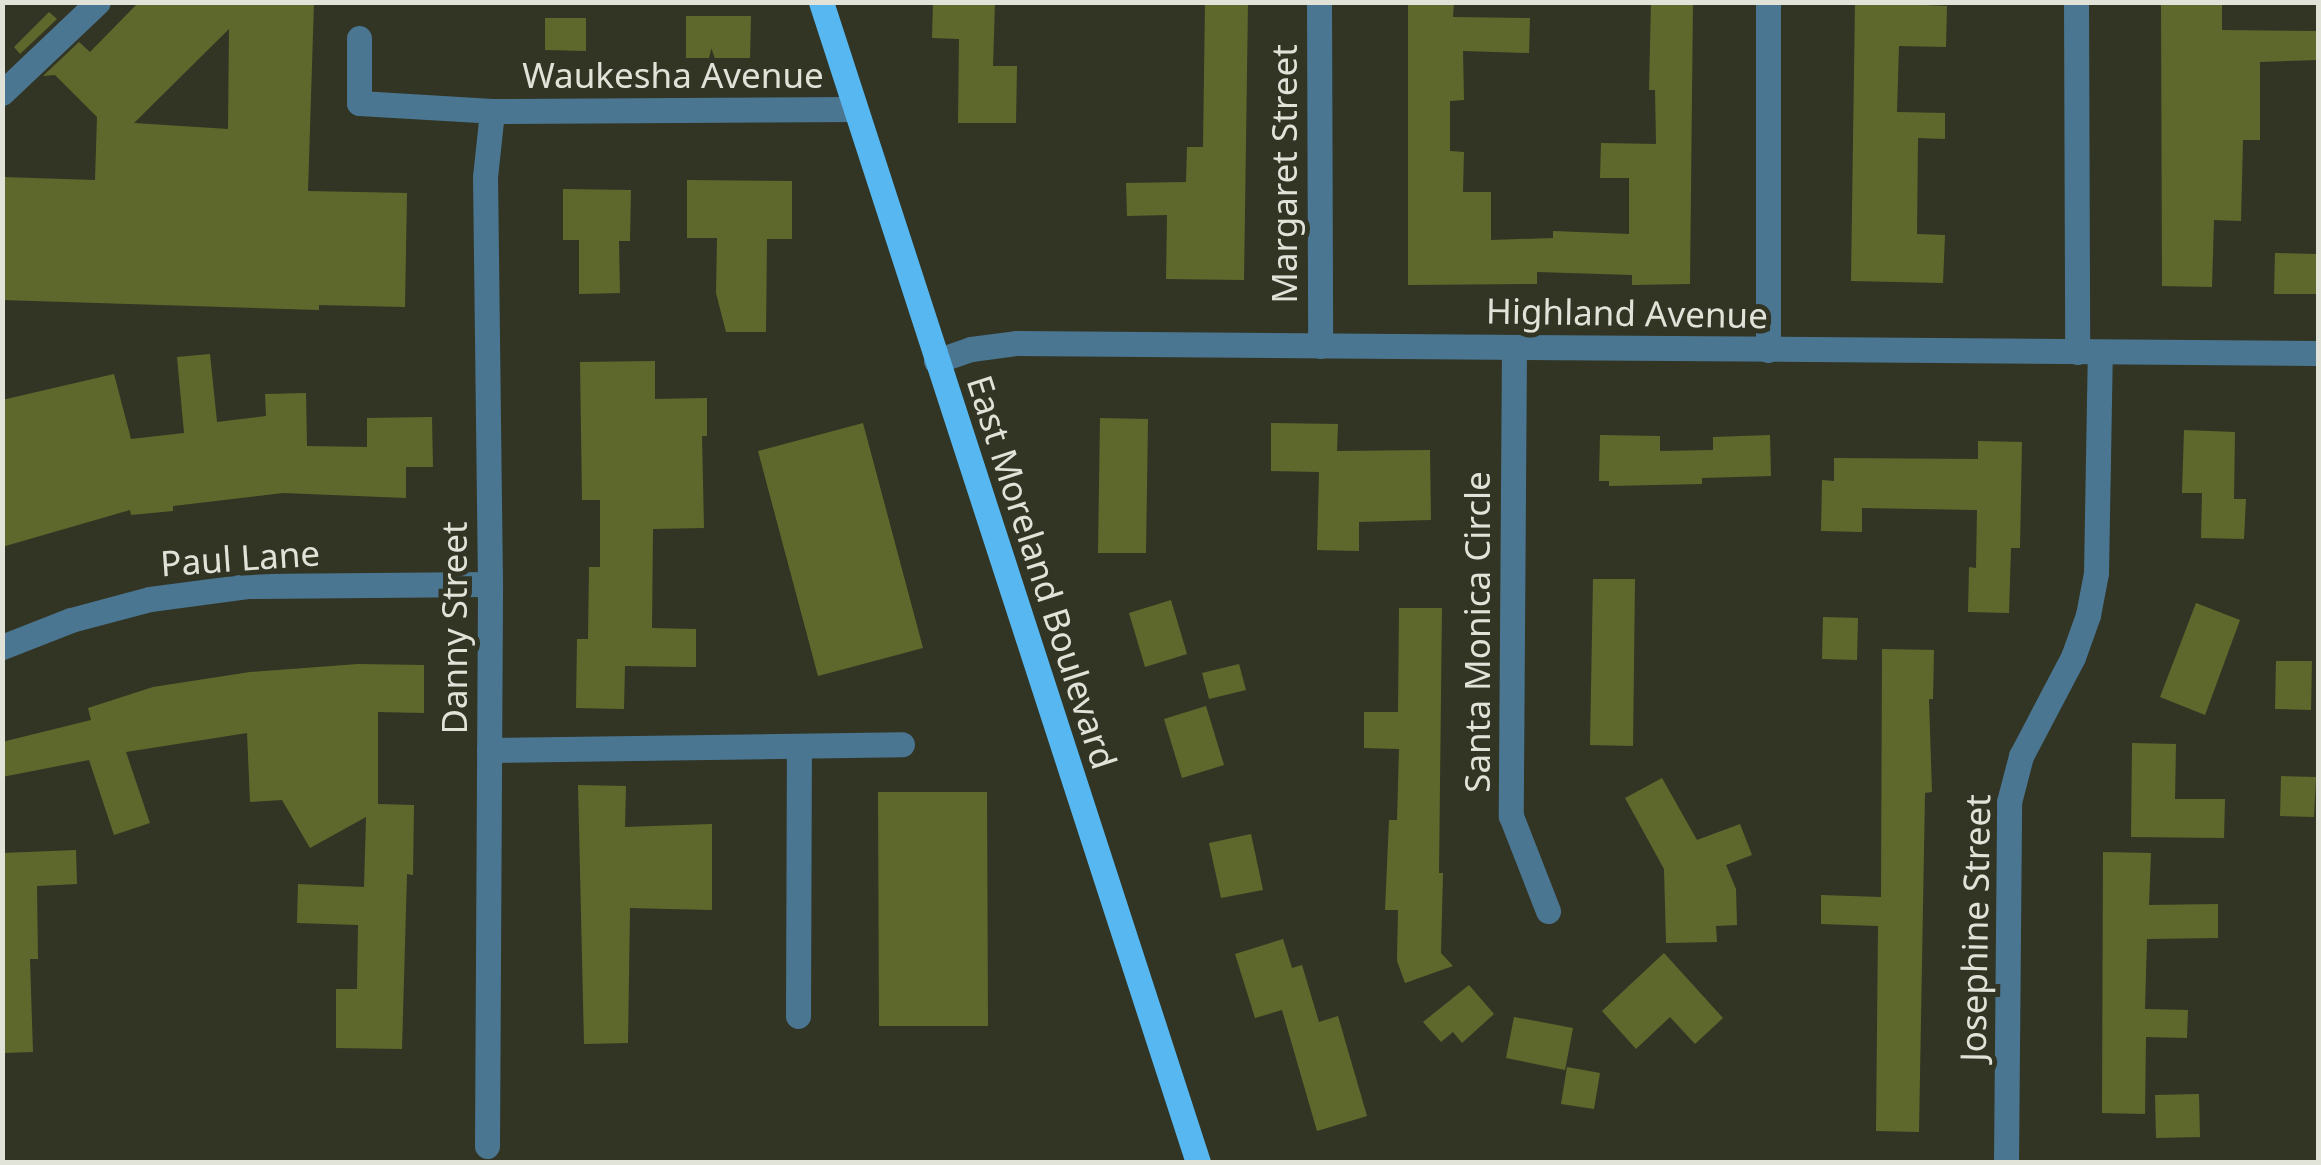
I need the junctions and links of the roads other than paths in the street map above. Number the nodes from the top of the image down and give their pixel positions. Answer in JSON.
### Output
{"nodes":[{"id":1,"x":98,"y":2,"type":"edge"},
{"id":2,"x":820,"y":2,"type":"edge"},
{"id":3,"x":1319,"y":2,"type":"edge"},
{"id":4,"x":1768,"y":2,"type":"edge"},
{"id":5,"x":2076,"y":2,"type":"edge"},
{"id":6,"x":360,"y":38,"type":"dead end"},
{"id":7,"x":2,"y":93,"type":"edge"},
{"id":8,"x":855,"y":109,"type":"junction"},
{"id":9,"x":492,"y":111,"type":"junction"},
{"id":10,"x":1320,"y":346,"type":"junction"},
{"id":11,"x":1514,"y":347,"type":"junction"},
{"id":12,"x":1768,"y":350,"type":"junction"},
{"id":13,"x":2088,"y":352,"type":"junction"},
{"id":14,"x":2318,"y":353,"type":"edge"},
{"id":15,"x":936,"y":361,"type":"junction"},
{"id":16,"x":490,"y":584,"type":"junction"},
{"id":17,"x":2,"y":648,"type":"edge"},
{"id":18,"x":902,"y":744,"type":"dead end"},
{"id":19,"x":800,"y":747,"type":"junction"},
{"id":20,"x":489,"y":750,"type":"junction"},
{"id":21,"x":1548,"y":911,"type":"dead end"},
{"id":22,"x":798,"y":1016,"type":"dead end"},
{"id":23,"x":486,"y":1146,"type":"dead end"},
{"id":24,"x":1198,"y":1162,"type":"edge"},
{"id":25,"x":2006,"y":1162,"type":"edge"}],
"edges":[{"from":1,"to":7,"type":"street"},
{"from":2,"to":8,"type":"main road","name":"East Moreland Boulevard"},
{"from":3,"to":10,"type":"street","name":"Margaret Street"},
{"from":4,"to":12,"type":"street"},
{"from":5,"to":13,"type":"street","name":"Josephine Street"},
{"from":6,"to":9,"type":"street","name":"Waukesha Avenue"},
{"from":8,"to":9,"type":"street","name":"Waukesha Avenue"},
{"from":8,"to":15,"type":"main road","name":"East Moreland Boulevard"},
{"from":9,"to":16,"type":"street","name":"Danny Street"},
{"from":10,"to":11,"type":"street","name":"Highland Avenue"},
{"from":10,"to":15,"type":"street","name":"Highland Avenue"},
{"from":11,"to":12,"type":"street","name":"Highland Avenue"},
{"from":11,"to":21,"type":"street","name":"Santa Monica Circle"},
{"from":12,"to":13,"type":"street","name":"Highland Avenue"},
{"from":13,"to":14,"type":"street","name":"Highland Avenue"},
{"from":13,"to":25,"type":"street","name":"Josephine Street"},
{"from":15,"to":24,"type":"main road","name":"East Moreland Boulevard"},
{"from":16,"to":17,"type":"street","name":"Paul Lane"},
{"from":16,"to":20,"type":"street","name":"Danny Street"},
{"from":18,"to":19,"type":"street"},
{"from":19,"to":20,"type":"street"},
{"from":19,"to":22,"type":"street"},
{"from":20,"to":23,"type":"street","name":"Danny Street"}]}
